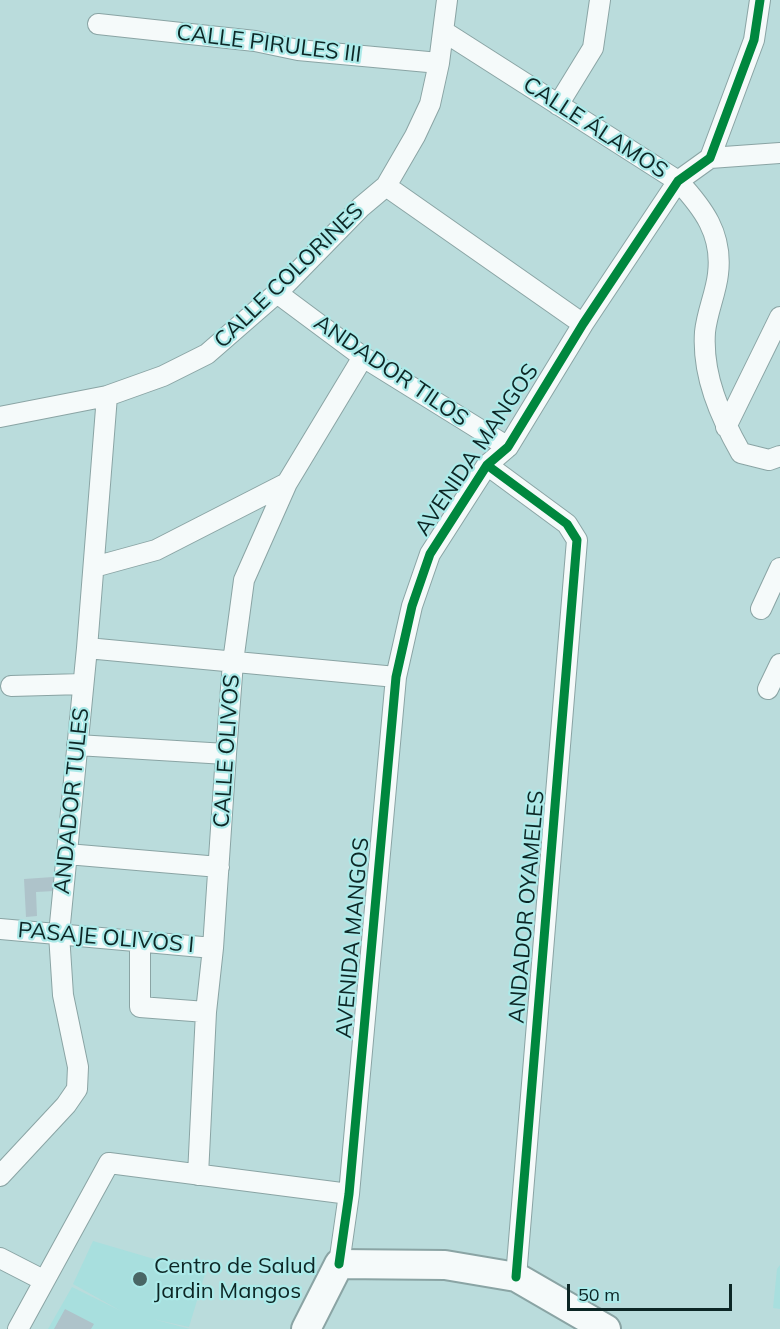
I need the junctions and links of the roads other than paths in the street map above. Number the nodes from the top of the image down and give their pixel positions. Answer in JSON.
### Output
{"nodes":[{"id":1,"x":447,"y":0,"type":"edge"},
{"id":2,"x":600,"y":0,"type":"edge"},
{"id":3,"x":760,"y":0,"type":"edge"},
{"id":4,"x":98,"y":24,"type":"dead end"},
{"id":5,"x":443,"y":31,"type":"junction"},
{"id":6,"x":439,"y":63,"type":"junction"},
{"id":7,"x":558,"y":105,"type":"junction"},
{"id":8,"x":780,"y":153,"type":"edge"},
{"id":9,"x":710,"y":158,"type":"junction"},
{"id":10,"x":678,"y":181,"type":"junction"},
{"id":11,"x":386,"y":186,"type":"junction"},
{"id":12,"x":277,"y":293,"type":"junction"},
{"id":13,"x":780,"y":317,"type":"edge"},
{"id":14,"x":583,"y":324,"type":"junction"},
{"id":15,"x":363,"y":357,"type":"junction"},
{"id":16,"x":107,"y":396,"type":"junction"},
{"id":17,"x":0,"y":417,"type":"edge"},
{"id":18,"x":726,"y":427,"type":"junction"},
{"id":19,"x":508,"y":447,"type":"junction"},
{"id":20,"x":780,"y":456,"type":"edge"},
{"id":21,"x":487,"y":465,"type":"junction"},
{"id":22,"x":287,"y":483,"type":"junction"},
{"id":23,"x":94,"y":567,"type":"junction"},
{"id":24,"x":780,"y":568,"type":"edge"},
{"id":25,"x":761,"y":609,"type":"dead end"},
{"id":26,"x":87,"y":648,"type":"junction"},
{"id":27,"x":233,"y":662,"type":"junction"},
{"id":28,"x":780,"y":664,"type":"edge"},
{"id":29,"x":396,"y":677,"type":"junction"},
{"id":30,"x":84,"y":684,"type":"junction"},
{"id":31,"x":11,"y":686,"type":"dead end"},
{"id":32,"x":768,"y":689,"type":"dead end"},
{"id":33,"x":77,"y":745,"type":"junction"},
{"id":34,"x":226,"y":754,"type":"junction"},
{"id":35,"x":67,"y":854,"type":"junction"},
{"id":36,"x":219,"y":867,"type":"junction"},
{"id":37,"x":0,"y":929,"type":"edge"},
{"id":38,"x":59,"y":934,"type":"junction"},
{"id":39,"x":140,"y":942,"type":"junction"},
{"id":40,"x":213,"y":948,"type":"junction"},
{"id":41,"x":206,"y":1012,"type":"junction"},
{"id":42,"x":198,"y":1175,"type":"junction"},
{"id":43,"x":0,"y":1176,"type":"edge"},
{"id":44,"x":349,"y":1194,"type":"junction"},
{"id":45,"x":0,"y":1258,"type":"edge"},
{"id":46,"x":339,"y":1264,"type":"junction"},
{"id":47,"x":516,"y":1277,"type":"junction"},
{"id":48,"x":44,"y":1280,"type":"junction"},
{"id":49,"x":18,"y":1329,"type":"edge"},
{"id":50,"x":306,"y":1329,"type":"edge"},
{"id":51,"x":606,"y":1329,"type":"edge"}],
"edges":[{"from":1,"to":5,"type":"street","name":"CALLE COLORINES"},
{"from":2,"to":7,"type":"street"},
{"from":3,"to":9,"type":"street"},
{"from":4,"to":6,"type":"street","name":"CALLE PIRULES III"},
{"from":5,"to":6,"type":"street","name":"CALLE COLORINES"},
{"from":5,"to":7,"type":"street","name":"CALLE ÁLAMOS"},
{"from":6,"to":11,"type":"street","name":"CALLE COLORINES"},
{"from":7,"to":10,"type":"street","name":"CALLE ÁLAMOS"},
{"from":8,"to":9,"type":"street"},
{"from":9,"to":10,"type":"street","name":"AVENIDA MANGOS"},
{"from":10,"to":14,"type":"street","name":"AVENIDA MANGOS"},
{"from":10,"to":18,"type":"street","name":"CALLE ÁLAMOS"},
{"from":11,"to":12,"type":"street","name":"CALLE COLORINES"},
{"from":11,"to":14,"type":"street"},
{"from":12,"to":15,"type":"street","name":"ANDADOR TILOS"},
{"from":12,"to":16,"type":"street","name":"CALLE COLORINES"},
{"from":13,"to":18,"type":"street"},
{"from":14,"to":19,"type":"street","name":"AVENIDA MANGOS"},
{"from":15,"to":19,"type":"street","name":"ANDADOR TILOS"},
{"from":15,"to":22,"type":"street","name":"CALLE OLIVOS"},
{"from":16,"to":17,"type":"street","name":"CALLE COLORINES"},
{"from":16,"to":23,"type":"street","name":"ANDADOR TULES"},
{"from":18,"to":20,"type":"street","name":"CALLE ÁLAMOS"},
{"from":19,"to":21,"type":"street","name":"AVENIDA MANGOS"},
{"from":21,"to":29,"type":"street","name":"AVENIDA MANGOS"},
{"from":21,"to":47,"type":"street","name":"ANDADOR OYAMELES"},
{"from":22,"to":23,"type":"street"},
{"from":22,"to":27,"type":"street","name":"CALLE OLIVOS"},
{"from":23,"to":26,"type":"street","name":"ANDADOR TULES"},
{"from":24,"to":25,"type":"street"},
{"from":26,"to":27,"type":"street"},
{"from":26,"to":30,"type":"street","name":"ANDADOR TULES"},
{"from":27,"to":29,"type":"street"},
{"from":27,"to":34,"type":"street","name":"CALLE OLIVOS"},
{"from":28,"to":32,"type":"street"},
{"from":29,"to":44,"type":"street","name":"AVENIDA MANGOS"},
{"from":30,"to":31,"type":"street"},
{"from":30,"to":33,"type":"street","name":"ANDADOR TULES"},
{"from":33,"to":34,"type":"street"},
{"from":33,"to":35,"type":"street","name":"ANDADOR TULES"},
{"from":34,"to":36,"type":"street","name":"CALLE OLIVOS"},
{"from":35,"to":36,"type":"street"},
{"from":35,"to":38,"type":"street","name":"ANDADOR TULES"},
{"from":36,"to":40,"type":"street","name":"CALLE OLIVOS"},
{"from":37,"to":38,"type":"street","name":"PASAJE OLIVOS I"},
{"from":38,"to":39,"type":"street","name":"PASAJE OLIVOS I"},
{"from":38,"to":43,"type":"street","name":"ANDADOR TULES"},
{"from":39,"to":40,"type":"street","name":"PASAJE OLIVOS I"},
{"from":39,"to":41,"type":"street"},
{"from":40,"to":41,"type":"street","name":"CALLE OLIVOS"},
{"from":41,"to":42,"type":"street","name":"CALLE OLIVOS"},
{"from":42,"to":44,"type":"street"},
{"from":42,"to":48,"type":"street"},
{"from":44,"to":46,"type":"street","name":"AVENIDA MANGOS"},
{"from":45,"to":48,"type":"street"},
{"from":46,"to":47,"type":"main road"},
{"from":46,"to":50,"type":"main road"},
{"from":47,"to":51,"type":"main road"},
{"from":48,"to":49,"type":"street"}]}
